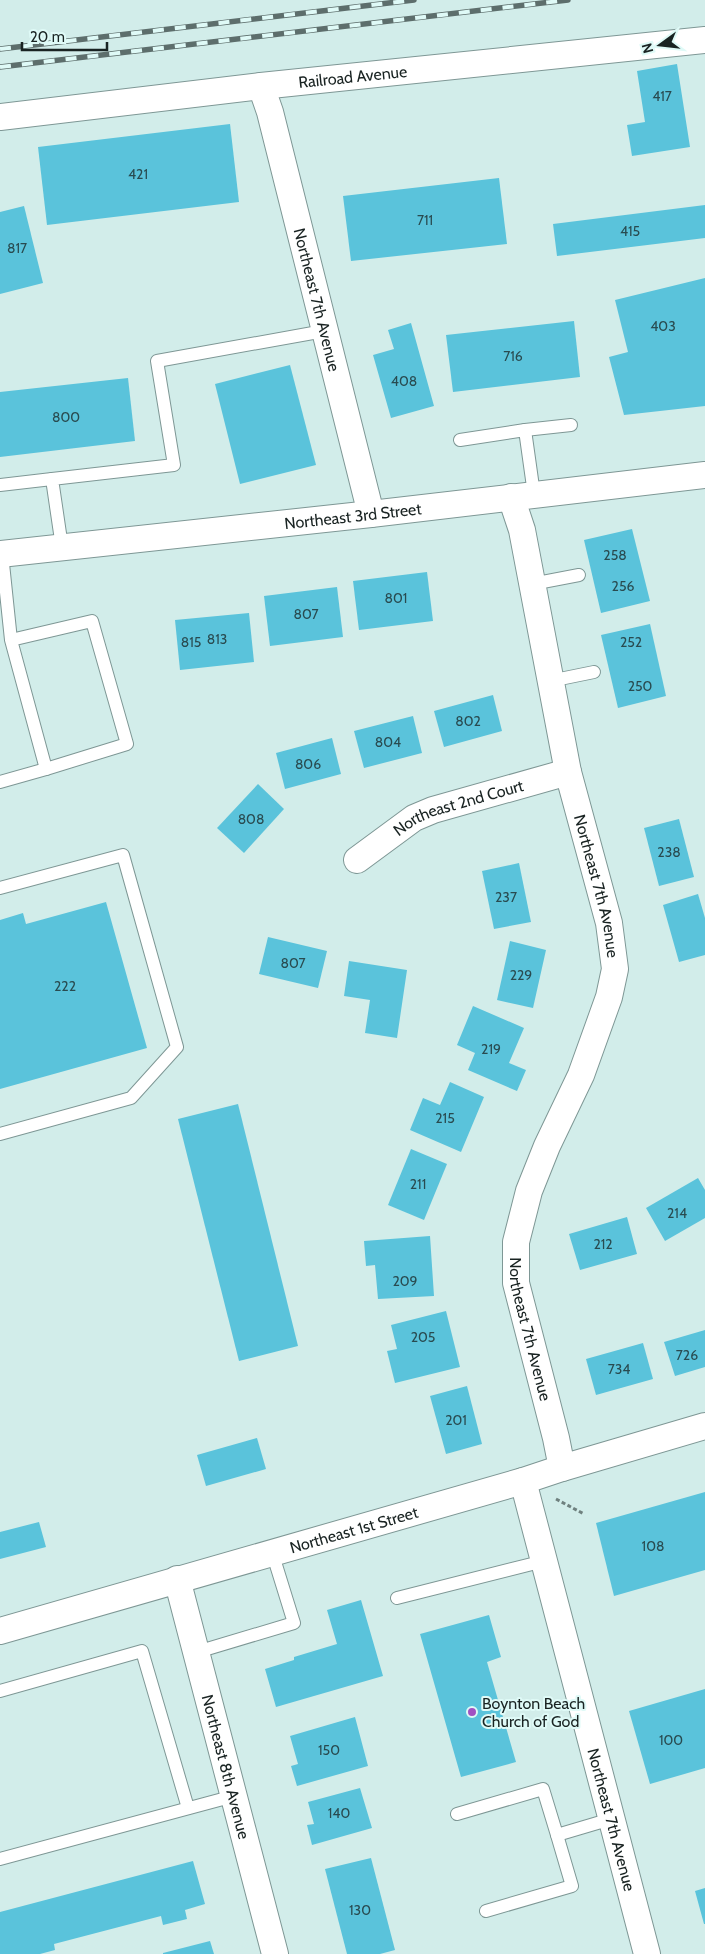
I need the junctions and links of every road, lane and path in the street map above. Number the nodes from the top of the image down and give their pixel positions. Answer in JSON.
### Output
{"nodes":[{"id":1,"x":705,"y":42,"type":"edge"},
{"id":2,"x":261,"y":86,"type":"junction"},
{"id":3,"x":0,"y":116,"type":"edge"},
{"id":4,"x":324,"y":330,"type":"junction"},
{"id":5,"x":572,"y":425,"type":"dead end"},
{"id":6,"x":525,"y":430,"type":"junction"},
{"id":7,"x":460,"y":440,"type":"dead end"},
{"id":8,"x":705,"y":475,"type":"edge"},
{"id":9,"x":52,"y":479,"type":"junction"},
{"id":10,"x":0,"y":485,"type":"edge"},
{"id":11,"x":522,"y":496,"type":"junction"},
{"id":12,"x":371,"y":514,"type":"junction"},
{"id":13,"x":62,"y":548,"type":"junction"},
{"id":14,"x":1,"y":554,"type":"edge"},
{"id":15,"x":579,"y":575,"type":"dead end"},
{"id":16,"x":532,"y":584,"type":"junction"},
{"id":17,"x":12,"y":640,"type":"junction"},
{"id":18,"x":594,"y":672,"type":"dead end"},
{"id":19,"x":550,"y":681,"type":"junction"},
{"id":20,"x":46,"y":769,"type":"junction"},
{"id":21,"x":568,"y":772,"type":"junction"},
{"id":22,"x":0,"y":782,"type":"edge"},
{"id":23,"x":357,"y":860,"type":"dead end"},
{"id":24,"x":0,"y":888,"type":"edge"},
{"id":25,"x":0,"y":1134,"type":"edge"},
{"id":26,"x":705,"y":1426,"type":"edge"},
{"id":27,"x":562,"y":1468,"type":"junction"},
{"id":28,"x":523,"y":1481,"type":"junction"},
{"id":29,"x":272,"y":1552,"type":"junction"},
{"id":30,"x":544,"y":1561,"type":"junction"},
{"id":31,"x":177,"y":1579,"type":"junction"},
{"id":32,"x":397,"y":1598,"type":"dead end"},
{"id":33,"x":0,"y":1631,"type":"edge"},
{"id":34,"x":196,"y":1652,"type":"junction"},
{"id":35,"x":0,"y":1691,"type":"edge"},
{"id":36,"x":234,"y":1796,"type":"junction"},
{"id":37,"x":188,"y":1808,"type":"junction"},
{"id":38,"x":457,"y":1814,"type":"dead end"},
{"id":39,"x":611,"y":1819,"type":"junction"},
{"id":40,"x":557,"y":1835,"type":"junction"},
{"id":41,"x":0,"y":1859,"type":"edge"},
{"id":42,"x":486,"y":1911,"type":"dead end"},
{"id":43,"x":275,"y":1954,"type":"edge"},
{"id":44,"x":647,"y":1954,"type":"edge"}],
"edges":[{"from":1,"to":2,"type":"street","name":"Railroad Avenue"},
{"from":2,"to":3,"type":"street","name":"Railroad Avenue"},
{"from":2,"to":4,"type":"street","name":"Northeast 7th Avenue"},
{"from":4,"to":9,"type":"lane"},
{"from":4,"to":12,"type":"street","name":"Northeast 7th Avenue"},
{"from":5,"to":6,"type":"lane"},
{"from":6,"to":7,"type":"lane"},
{"from":6,"to":11,"type":"lane"},
{"from":8,"to":11,"type":"street","name":"Northeast 3rd Street"},
{"from":9,"to":10,"type":"lane"},
{"from":9,"to":13,"type":"lane"},
{"from":11,"to":12,"type":"street","name":"Northeast 3rd Street"},
{"from":11,"to":16,"type":"street","name":"Northeast 7th Avenue"},
{"from":12,"to":13,"type":"street","name":"Northeast 3rd Street"},
{"from":13,"to":14,"type":"street","name":"Northeast 3rd Street"},
{"from":14,"to":17,"type":"lane"},
{"from":15,"to":16,"type":"lane"},
{"from":16,"to":19,"type":"street","name":"Northeast 7th Avenue"},
{"from":17,"to":20,"type":"lane"},
{"from":17,"to":20,"type":"lane"},
{"from":18,"to":19,"type":"lane"},
{"from":19,"to":21,"type":"street","name":"Northeast 7th Avenue"},
{"from":20,"to":22,"type":"lane"},
{"from":21,"to":23,"type":"street","name":"Northeast 2nd Court"},
{"from":21,"to":27,"type":"street","name":"Northeast 7th Avenue"},
{"from":24,"to":25,"type":"lane"},
{"from":26,"to":27,"type":"street","name":"Northeast 1st Street"},
{"from":27,"to":28,"type":"street","name":"Northeast 1st Street"},
{"from":28,"to":29,"type":"street","name":"Northeast 1st Street"},
{"from":28,"to":30,"type":"street","name":"Northeast 7th Avenue"},
{"from":29,"to":31,"type":"street","name":"Northeast 1st Street"},
{"from":29,"to":34,"type":"lane"},
{"from":30,"to":32,"type":"lane"},
{"from":30,"to":39,"type":"street","name":"Northeast 7th Avenue"},
{"from":31,"to":33,"type":"street","name":"Northeast 1st Street"},
{"from":31,"to":34,"type":"street","name":"Northeast 8th Avenue"},
{"from":34,"to":36,"type":"street","name":"Northeast 8th Avenue"},
{"from":35,"to":37,"type":"lane"},
{"from":36,"to":37,"type":"lane"},
{"from":36,"to":43,"type":"street","name":"Northeast 8th Avenue"},
{"from":37,"to":41,"type":"lane"},
{"from":38,"to":40,"type":"lane"},
{"from":39,"to":40,"type":"lane"},
{"from":39,"to":44,"type":"street","name":"Northeast 7th Avenue"},
{"from":40,"to":42,"type":"lane"}]}
